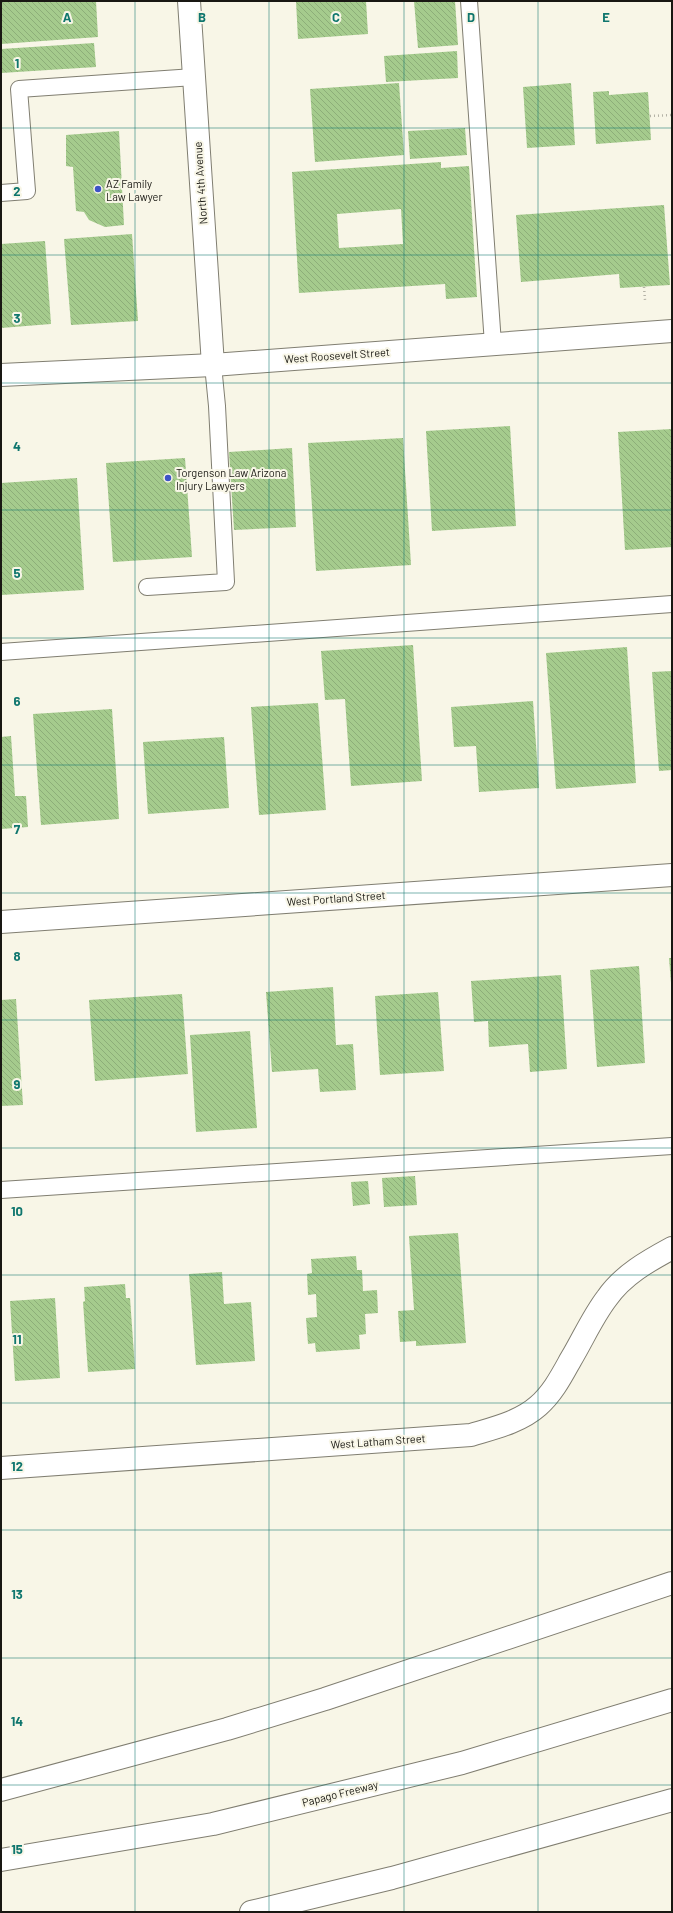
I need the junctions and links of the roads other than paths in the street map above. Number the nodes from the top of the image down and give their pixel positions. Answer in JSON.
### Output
{"nodes":[{"id":1,"x":189,"y":1,"type":"edge"},
{"id":2,"x":469,"y":1,"type":"edge"},
{"id":3,"x":194,"y":76,"type":"junction"},
{"id":4,"x":1,"y":193,"type":"edge"},
{"id":5,"x":672,"y":331,"type":"edge"},
{"id":6,"x":493,"y":344,"type":"junction"},
{"id":7,"x":213,"y":364,"type":"junction"},
{"id":8,"x":1,"y":375,"type":"edge"},
{"id":9,"x":148,"y":587,"type":"dead end"},
{"id":10,"x":672,"y":604,"type":"edge"},
{"id":11,"x":1,"y":652,"type":"edge"},
{"id":12,"x":672,"y":875,"type":"edge"},
{"id":13,"x":1,"y":922,"type":"edge"},
{"id":14,"x":672,"y":1146,"type":"edge"},
{"id":15,"x":1,"y":1190,"type":"edge"},
{"id":16,"x":672,"y":1248,"type":"edge"},
{"id":17,"x":1,"y":1468,"type":"edge"},
{"id":18,"x":672,"y":1583,"type":"edge"},
{"id":19,"x":672,"y":1700,"type":"edge"},
{"id":20,"x":1,"y":1790,"type":"edge"},
{"id":21,"x":672,"y":1800,"type":"edge"},
{"id":22,"x":1,"y":1860,"type":"edge"},
{"id":23,"x":251,"y":1912,"type":"edge"}],
"edges":[{"from":1,"to":3,"type":"main road","name":"North 4th Avenue"},
{"from":2,"to":6,"type":"lane"},
{"from":3,"to":4,"type":"lane"},
{"from":3,"to":7,"type":"main road","name":"North 4th Avenue"},
{"from":5,"to":6,"type":"main road","name":"West Roosevelt Street"},
{"from":6,"to":7,"type":"main road","name":"West Roosevelt Street"},
{"from":7,"to":8,"type":"main road","name":"West Roosevelt Street"},
{"from":7,"to":9,"type":"lane"},
{"from":10,"to":11,"type":"lane"},
{"from":12,"to":13,"type":"main road","name":"West Portland Street"},
{"from":14,"to":15,"type":"lane"},
{"from":16,"to":17,"type":"main road","name":"West Latham Street"},
{"from":18,"to":20,"type":"main road"},
{"from":19,"to":22,"type":"main road","name":"Papago Freeway"},
{"from":21,"to":23,"type":"main road"}]}
